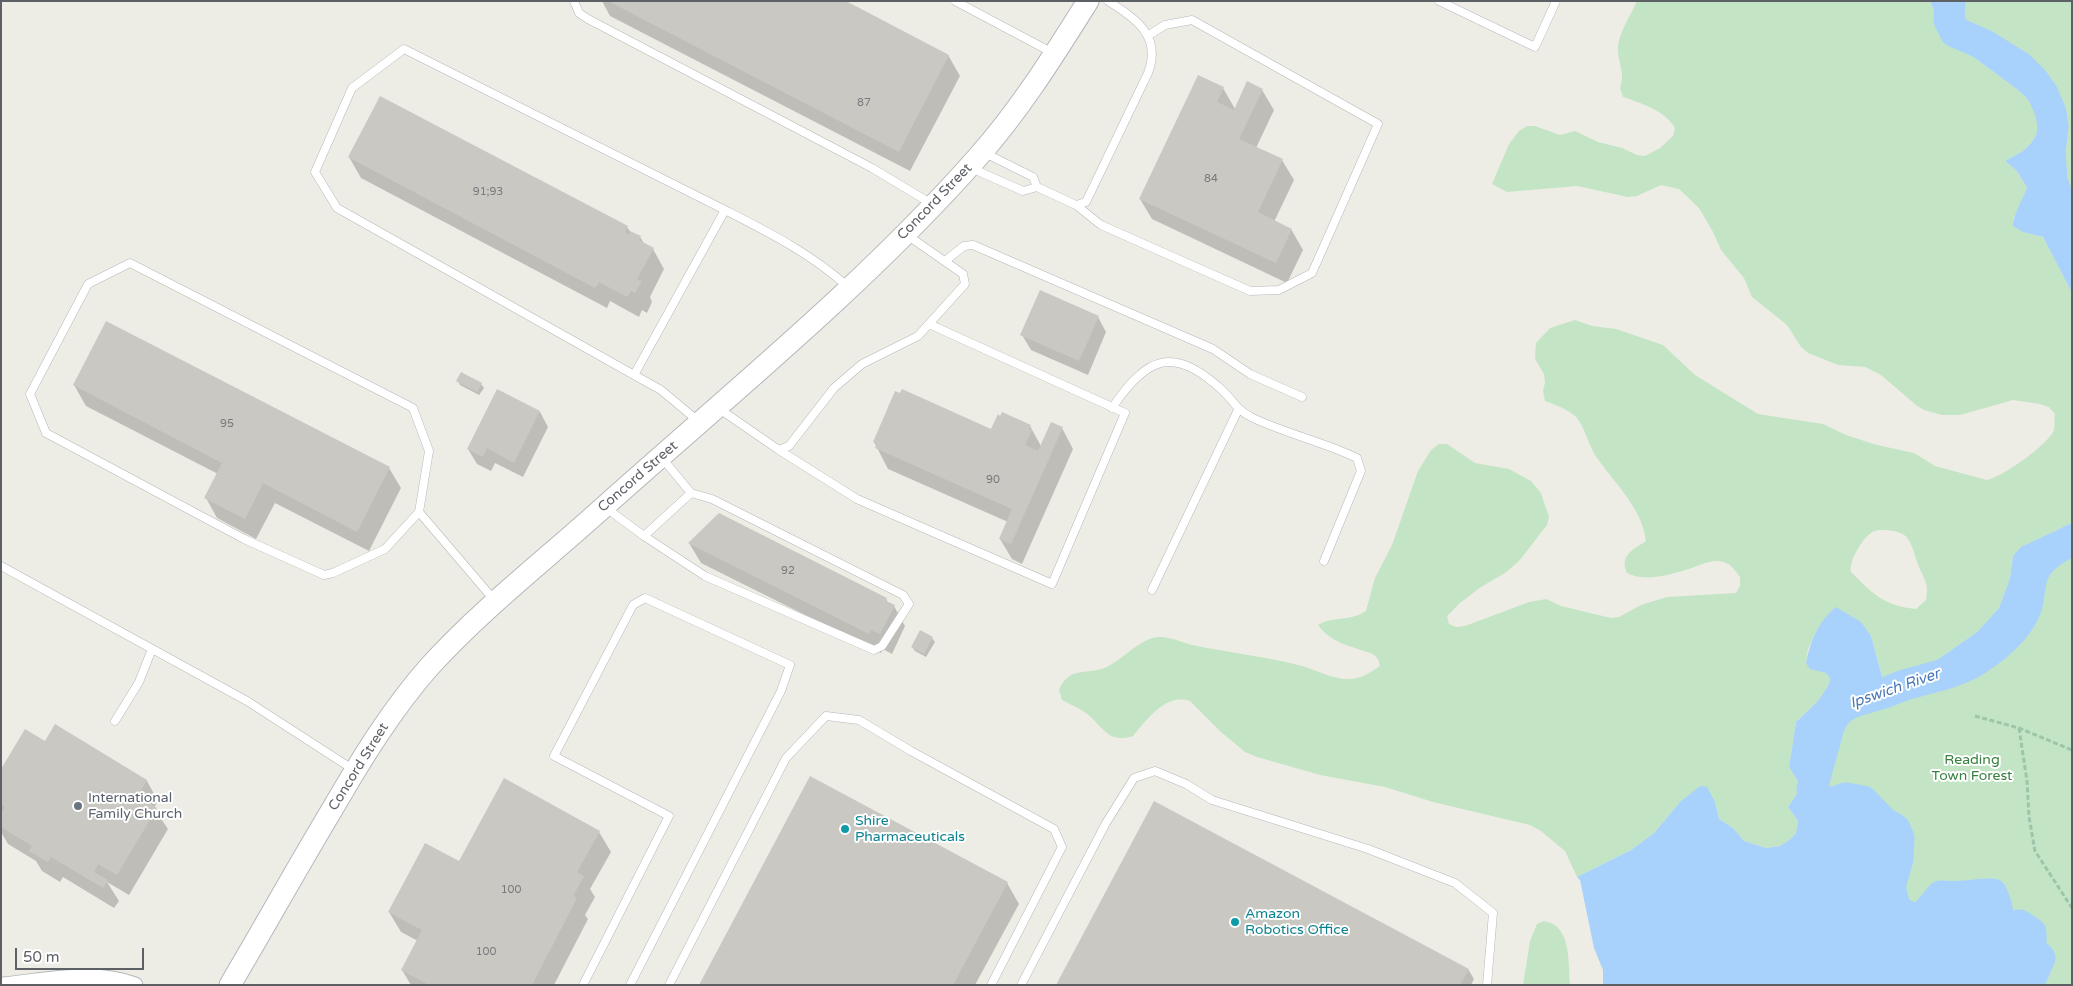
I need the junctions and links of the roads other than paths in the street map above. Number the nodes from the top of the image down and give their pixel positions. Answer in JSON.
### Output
{"nodes":[{"id":1,"x":574,"y":1,"type":"edge"},
{"id":2,"x":955,"y":1,"type":"edge"},
{"id":3,"x":1088,"y":1,"type":"edge"},
{"id":4,"x":1108,"y":1,"type":"edge"},
{"id":5,"x":1439,"y":1,"type":"edge"},
{"id":6,"x":1556,"y":1,"type":"edge"},
{"id":7,"x":1149,"y":35,"type":"junction"},
{"id":8,"x":1054,"y":54,"type":"junction"},
{"id":9,"x":976,"y":159,"type":"junction"},
{"id":10,"x":1037,"y":187,"type":"junction"},
{"id":11,"x":933,"y":205,"type":"junction"},
{"id":12,"x":1076,"y":205,"type":"junction"},
{"id":13,"x":725,"y":210,"type":"junction"},
{"id":14,"x":905,"y":233,"type":"junction"},
{"id":15,"x":945,"y":261,"type":"junction"},
{"id":16,"x":849,"y":288,"type":"junction"},
{"id":17,"x":929,"y":324,"type":"junction"},
{"id":18,"x":634,"y":375,"type":"junction"},
{"id":19,"x":1302,"y":397,"type":"dead end"},
{"id":20,"x":716,"y":407,"type":"junction"},
{"id":21,"x":1112,"y":408,"type":"junction"},
{"id":22,"x":1238,"y":410,"type":"junction"},
{"id":23,"x":700,"y":422,"type":"junction"},
{"id":24,"x":779,"y":450,"type":"junction"},
{"id":25,"x":661,"y":457,"type":"junction"},
{"id":26,"x":691,"y":493,"type":"junction"},
{"id":27,"x":604,"y":506,"type":"junction"},
{"id":28,"x":419,"y":512,"type":"junction"},
{"id":29,"x":644,"y":536,"type":"junction"},
{"id":30,"x":1324,"y":561,"type":"dead end"},
{"id":31,"x":1,"y":566,"type":"edge"},
{"id":32,"x":1152,"y":590,"type":"dead end"},
{"id":33,"x":496,"y":603,"type":"junction"},
{"id":34,"x":152,"y":649,"type":"junction"},
{"id":35,"x":116,"y":721,"type":"dead end"},
{"id":36,"x":355,"y":770,"type":"junction"},
{"id":37,"x":36,"y":983,"type":"edge"},
{"id":38,"x":3,"y":985,"type":"edge"},
{"id":39,"x":136,"y":985,"type":"edge"},
{"id":40,"x":230,"y":985,"type":"edge"},
{"id":41,"x":584,"y":985,"type":"edge"},
{"id":42,"x":630,"y":985,"type":"edge"},
{"id":43,"x":669,"y":985,"type":"edge"},
{"id":44,"x":991,"y":985,"type":"edge"},
{"id":45,"x":1021,"y":985,"type":"edge"},
{"id":46,"x":1487,"y":985,"type":"edge"}],
"edges":[{"from":1,"to":11,"type":"lane"},
{"from":2,"to":8,"type":"lane"},
{"from":3,"to":8,"type":"street","name":"Concord Street"},
{"from":4,"to":7,"type":"lane"},
{"from":5,"to":6,"type":"lane"},
{"from":7,"to":12,"type":"lane"},
{"from":7,"to":12,"type":"lane"},
{"from":8,"to":9,"type":"street","name":"Concord Street"},
{"from":9,"to":10,"type":"lane"},
{"from":9,"to":10,"type":"lane"},
{"from":9,"to":11,"type":"street","name":"Concord Street"},
{"from":10,"to":12,"type":"lane"},
{"from":11,"to":14,"type":"street","name":"Concord Street"},
{"from":13,"to":16,"type":"lane"},
{"from":13,"to":18,"type":"lane"},
{"from":13,"to":18,"type":"lane"},
{"from":14,"to":15,"type":"lane"},
{"from":14,"to":16,"type":"street","name":"Concord Street"},
{"from":15,"to":17,"type":"lane"},
{"from":15,"to":19,"type":"lane"},
{"from":16,"to":20,"type":"street","name":"Concord Street"},
{"from":17,"to":21,"type":"lane"},
{"from":17,"to":24,"type":"lane"},
{"from":18,"to":23,"type":"lane"},
{"from":20,"to":23,"type":"street","name":"Concord Street"},
{"from":20,"to":24,"type":"lane"},
{"from":21,"to":22,"type":"lane"},
{"from":21,"to":24,"type":"lane"},
{"from":22,"to":30,"type":"lane"},
{"from":22,"to":32,"type":"lane"},
{"from":23,"to":25,"type":"street","name":"Concord Street"},
{"from":25,"to":26,"type":"lane"},
{"from":25,"to":27,"type":"street","name":"Concord Street"},
{"from":26,"to":29,"type":"lane"},
{"from":26,"to":29,"type":"lane"},
{"from":27,"to":29,"type":"lane"},
{"from":27,"to":33,"type":"street","name":"Concord Street"},
{"from":28,"to":28,"type":"lane"},
{"from":28,"to":33,"type":"lane"},
{"from":31,"to":34,"type":"lane"},
{"from":33,"to":36,"type":"street","name":"Concord Street"},
{"from":34,"to":35,"type":"lane"},
{"from":34,"to":36,"type":"lane"},
{"from":36,"to":40,"type":"street","name":"Concord Street"},
{"from":37,"to":38,"type":"street"},
{"from":37,"to":39,"type":"street"},
{"from":41,"to":42,"type":"lane"},
{"from":43,"to":44,"type":"lane"},
{"from":45,"to":46,"type":"lane"}]}
